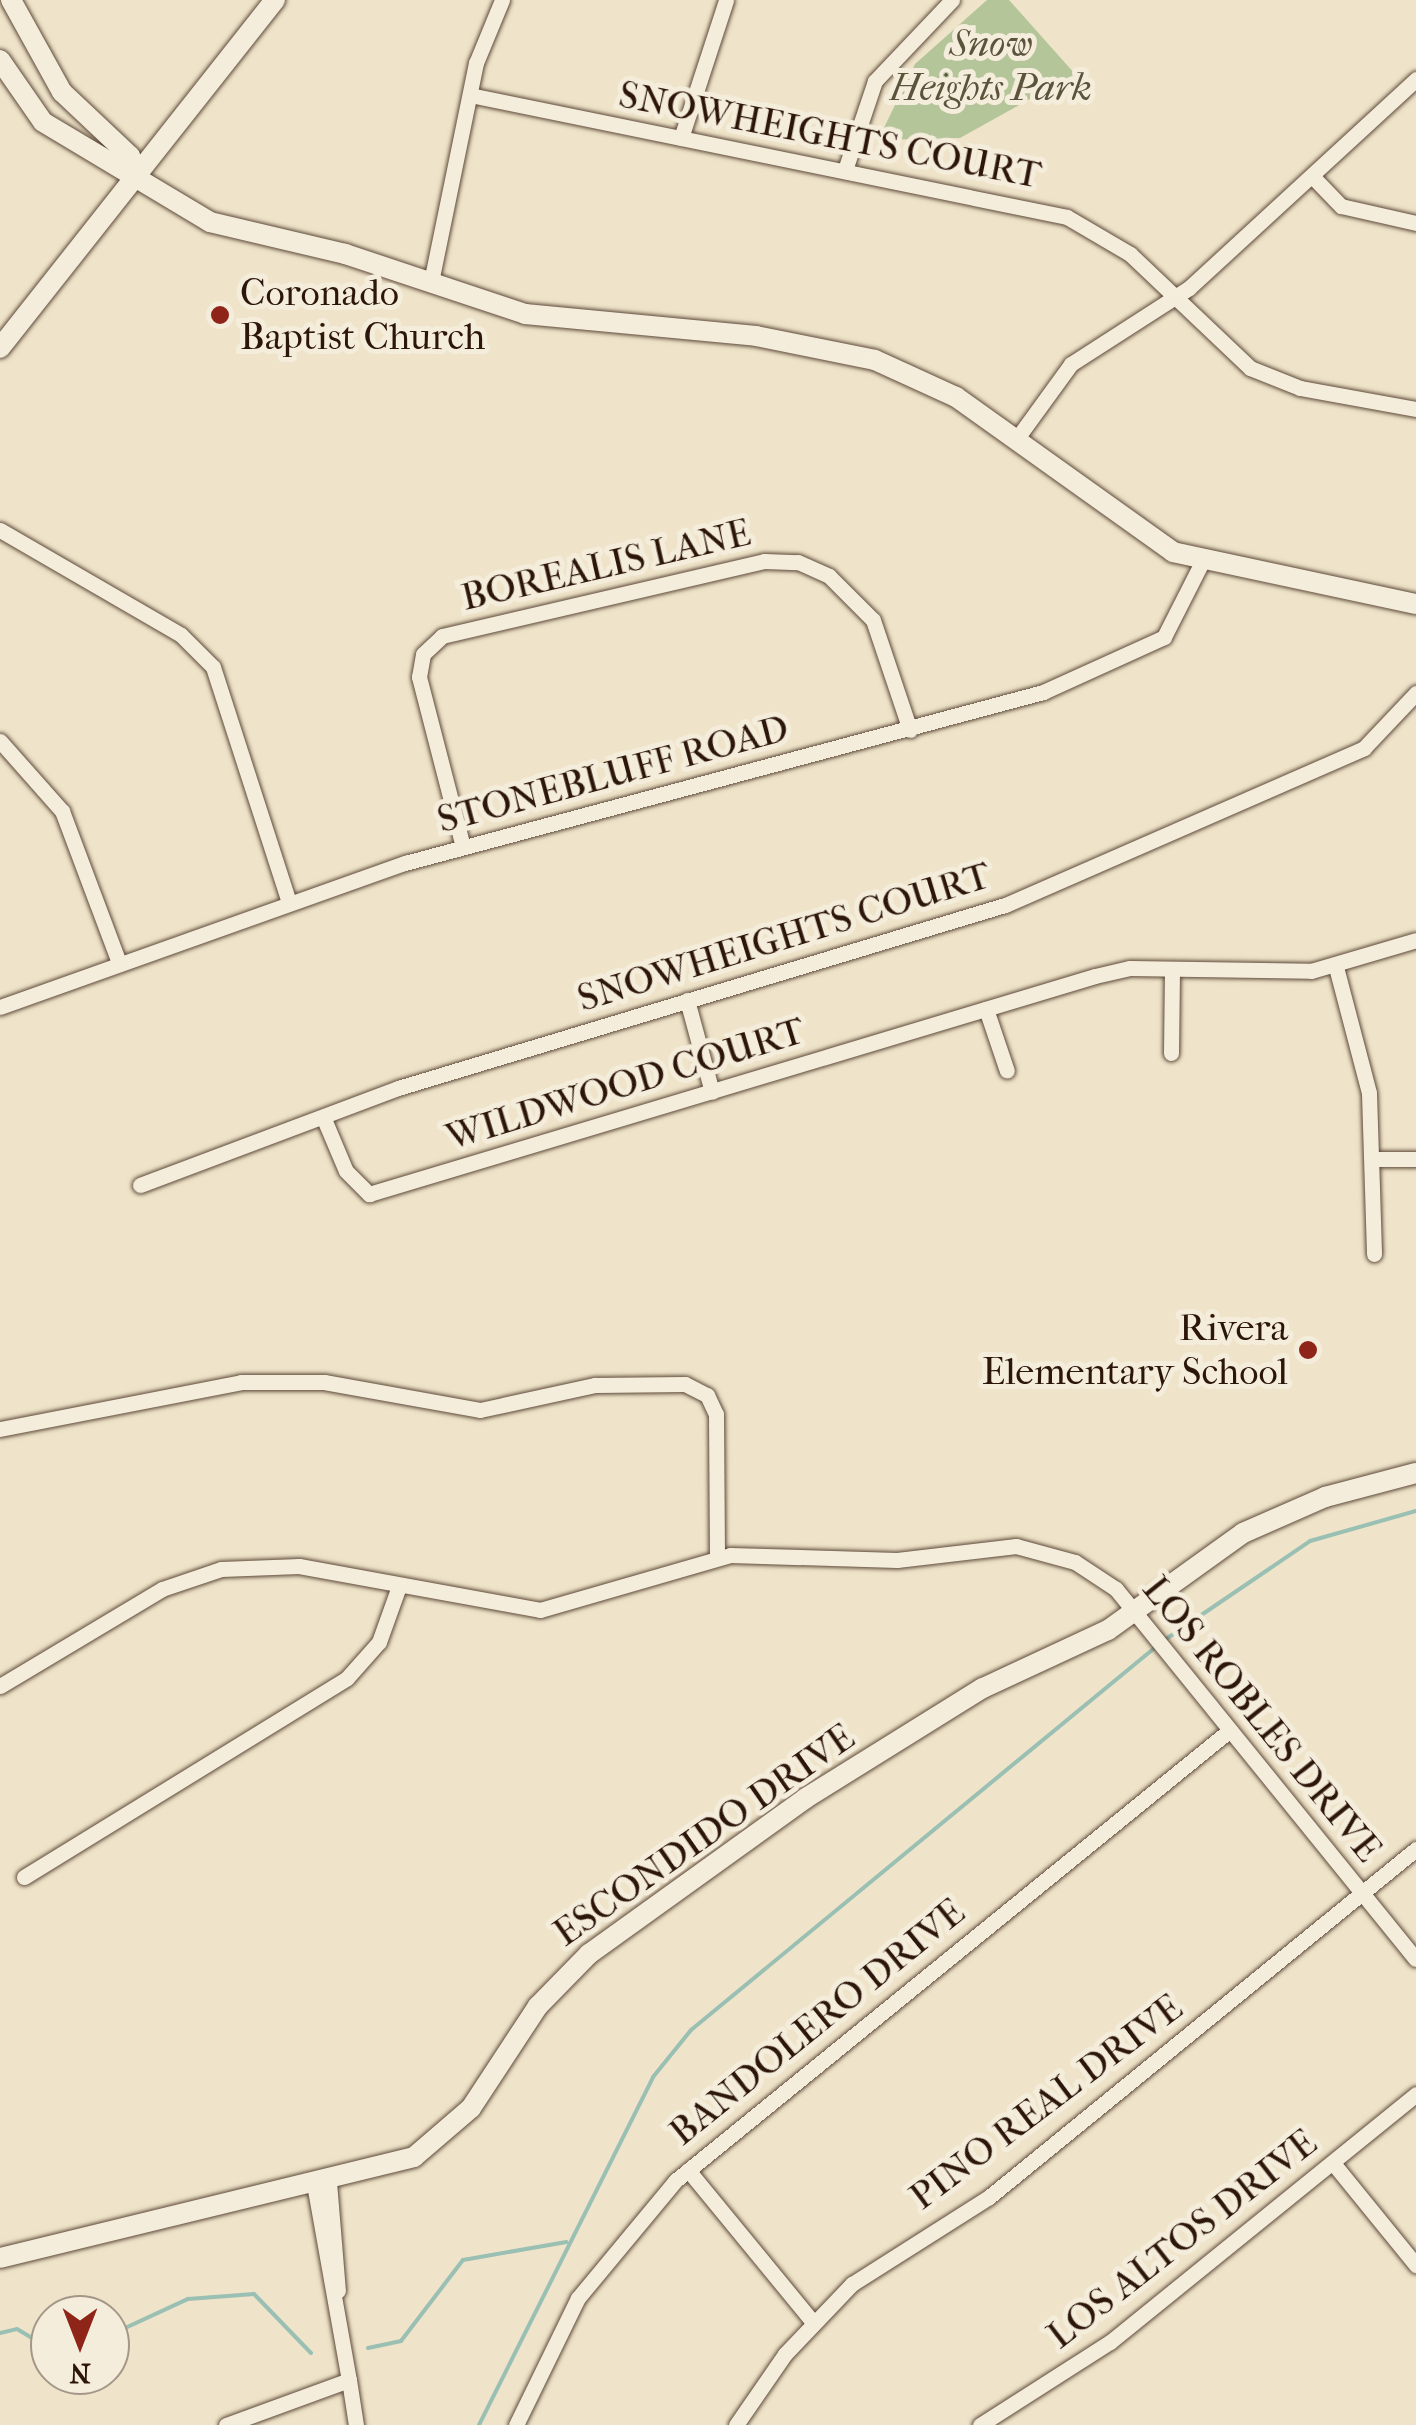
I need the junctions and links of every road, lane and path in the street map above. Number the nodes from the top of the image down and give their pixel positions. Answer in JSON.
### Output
{"nodes":[{"id":1,"x":11,"y":0,"type":"edge"},
{"id":2,"x":275,"y":0,"type":"edge"},
{"id":3,"x":502,"y":0,"type":"edge"},
{"id":4,"x":726,"y":0,"type":"edge"},
{"id":5,"x":952,"y":0,"type":"edge"},
{"id":6,"x":0,"y":60,"type":"edge"},
{"id":7,"x":1416,"y":80,"type":"edge"},
{"id":8,"x":470,"y":95,"type":"junction"},
{"id":9,"x":682,"y":138,"type":"junction"},
{"id":10,"x":845,"y":170,"type":"junction"},
{"id":11,"x":1312,"y":176,"type":"junction"},
{"id":12,"x":134,"y":178,"type":"junction"},
{"id":13,"x":1416,"y":223,"type":"edge"},
{"id":14,"x":431,"y":282,"type":"junction"},
{"id":15,"x":1173,"y":300,"type":"junction"},
{"id":16,"x":0,"y":348,"type":"edge"},
{"id":17,"x":1416,"y":408,"type":"edge"},
{"id":18,"x":1016,"y":441,"type":"junction"},
{"id":19,"x":0,"y":530,"type":"edge"},
{"id":20,"x":1202,"y":562,"type":"junction"},
{"id":21,"x":1416,"y":604,"type":"edge"},
{"id":22,"x":1416,"y":693,"type":"edge"},
{"id":23,"x":910,"y":730,"type":"junction"},
{"id":24,"x":0,"y":740,"type":"edge"},
{"id":25,"x":464,"y":847,"type":"junction"},
{"id":26,"x":288,"y":898,"type":"junction"},
{"id":27,"x":1416,"y":940,"type":"edge"},
{"id":28,"x":119,"y":963,"type":"junction"},
{"id":29,"x":1336,"y":967,"type":"junction"},
{"id":30,"x":1172,"y":970,"type":"junction"},
{"id":31,"x":687,"y":1000,"type":"junction"},
{"id":32,"x":0,"y":1006,"type":"edge"},
{"id":33,"x":986,"y":1009,"type":"junction"},
{"id":34,"x":1171,"y":1053,"type":"dead end"},
{"id":35,"x":1007,"y":1071,"type":"dead end"},
{"id":36,"x":712,"y":1092,"type":"junction"},
{"id":37,"x":324,"y":1119,"type":"junction"},
{"id":38,"x":1374,"y":1159,"type":"junction"},
{"id":39,"x":1416,"y":1159,"type":"edge"},
{"id":40,"x":140,"y":1185,"type":"dead end"},
{"id":41,"x":1374,"y":1254,"type":"dead end"},
{"id":42,"x":0,"y":1429,"type":"edge"},
{"id":43,"x":1416,"y":1473,"type":"edge"},
{"id":44,"x":717,"y":1558,"type":"junction"},
{"id":45,"x":399,"y":1586,"type":"junction"},
{"id":46,"x":1135,"y":1609,"type":"junction"},
{"id":47,"x":0,"y":1686,"type":"edge"},
{"id":48,"x":1230,"y":1730,"type":"junction"},
{"id":49,"x":1416,"y":1849,"type":"edge"},
{"id":50,"x":24,"y":1877,"type":"dead end"},
{"id":51,"x":1361,"y":1893,"type":"junction"},
{"id":52,"x":1416,"y":1959,"type":"edge"},
{"id":53,"x":1416,"y":2094,"type":"edge"},
{"id":54,"x":1333,"y":2163,"type":"junction"},
{"id":55,"x":688,"y":2170,"type":"junction"},
{"id":56,"x":322,"y":2183,"type":"junction"},
{"id":57,"x":0,"y":2258,"type":"edge"},
{"id":58,"x":1416,"y":2265,"type":"edge"},
{"id":59,"x":812,"y":2320,"type":"junction"},
{"id":60,"x":349,"y":2380,"type":"junction"},
{"id":61,"x":226,"y":2425,"type":"edge"},
{"id":62,"x":356,"y":2425,"type":"edge"},
{"id":63,"x":516,"y":2425,"type":"edge"},
{"id":64,"x":736,"y":2425,"type":"edge"},
{"id":65,"x":980,"y":2425,"type":"edge"}],
"edges":[{"from":1,"to":12,"type":"street"},
{"from":2,"to":12,"type":"street"},
{"from":3,"to":8,"type":"street"},
{"from":4,"to":9,"type":"street"},
{"from":5,"to":10,"type":"street"},
{"from":6,"to":12,"type":"street"},
{"from":7,"to":11,"type":"street"},
{"from":8,"to":9,"type":"street","name":"SNOWHEIGHTS COURT"},
{"from":8,"to":14,"type":"street"},
{"from":9,"to":10,"type":"street","name":"SNOWHEIGHTS COURT"},
{"from":10,"to":15,"type":"street","name":"SNOWHEIGHTS COURT"},
{"from":11,"to":13,"type":"street"},
{"from":11,"to":15,"type":"street"},
{"from":12,"to":14,"type":"street"},
{"from":12,"to":16,"type":"street"},
{"from":14,"to":18,"type":"street"},
{"from":15,"to":17,"type":"street","name":"SNOWHEIGHTS COURT"},
{"from":15,"to":18,"type":"street"},
{"from":18,"to":20,"type":"street"},
{"from":19,"to":26,"type":"street"},
{"from":20,"to":21,"type":"street"},
{"from":20,"to":23,"type":"street","name":"STONEBLUFF ROAD"},
{"from":22,"to":31,"type":"street","name":"SNOWHEIGHTS COURT"},
{"from":23,"to":25,"type":"street","name":"STONEBLUFF ROAD"},
{"from":23,"to":25,"type":"street","name":"BOREALIS LANE"},
{"from":24,"to":28,"type":"street"},
{"from":25,"to":26,"type":"street","name":"STONEBLUFF ROAD"},
{"from":26,"to":28,"type":"street","name":"STONEBLUFF ROAD"},
{"from":27,"to":29,"type":"street","name":"WILDWOOD COURT"},
{"from":28,"to":32,"type":"street","name":"STONEBLUFF ROAD"},
{"from":29,"to":30,"type":"street","name":"WILDWOOD COURT"},
{"from":29,"to":38,"type":"street"},
{"from":30,"to":33,"type":"street","name":"WILDWOOD COURT"},
{"from":30,"to":34,"type":"street"},
{"from":31,"to":36,"type":"street"},
{"from":31,"to":37,"type":"street","name":"SNOWHEIGHTS COURT"},
{"from":33,"to":35,"type":"street"},
{"from":33,"to":36,"type":"street","name":"WILDWOOD COURT"},
{"from":36,"to":37,"type":"street","name":"WILDWOOD COURT"},
{"from":37,"to":40,"type":"street","name":"SNOWHEIGHTS COURT"},
{"from":38,"to":39,"type":"street"},
{"from":38,"to":41,"type":"street"},
{"from":42,"to":44,"type":"street"},
{"from":43,"to":46,"type":"street","name":"ESCONDIDO DRIVE"},
{"from":44,"to":45,"type":"street","name":"LOS ROBLES DRIVE"},
{"from":44,"to":46,"type":"street","name":"LOS ROBLES DRIVE"},
{"from":45,"to":47,"type":"street","name":"LOS ROBLES DRIVE"},
{"from":45,"to":50,"type":"street"},
{"from":46,"to":48,"type":"street","name":"LOS ROBLES DRIVE"},
{"from":46,"to":56,"type":"street","name":"ESCONDIDO DRIVE"},
{"from":48,"to":51,"type":"street","name":"LOS ROBLES DRIVE"},
{"from":48,"to":55,"type":"street","name":"BANDOLERO DRIVE"},
{"from":49,"to":51,"type":"street","name":"PINO REAL DRIVE"},
{"from":51,"to":52,"type":"street","name":"LOS ROBLES DRIVE"},
{"from":51,"to":59,"type":"street","name":"PINO REAL DRIVE"},
{"from":53,"to":54,"type":"street","name":"LOS ALTOS DRIVE"},
{"from":54,"to":58,"type":"street"},
{"from":54,"to":65,"type":"street","name":"LOS ALTOS DRIVE"},
{"from":55,"to":59,"type":"street"},
{"from":55,"to":63,"type":"street","name":"BANDOLERO DRIVE"},
{"from":56,"to":57,"type":"street","name":"ESCONDIDO DRIVE"},
{"from":56,"to":60,"type":"street"},
{"from":59,"to":64,"type":"street","name":"PINO REAL DRIVE"},
{"from":60,"to":61,"type":"street"},
{"from":60,"to":62,"type":"street"}]}
